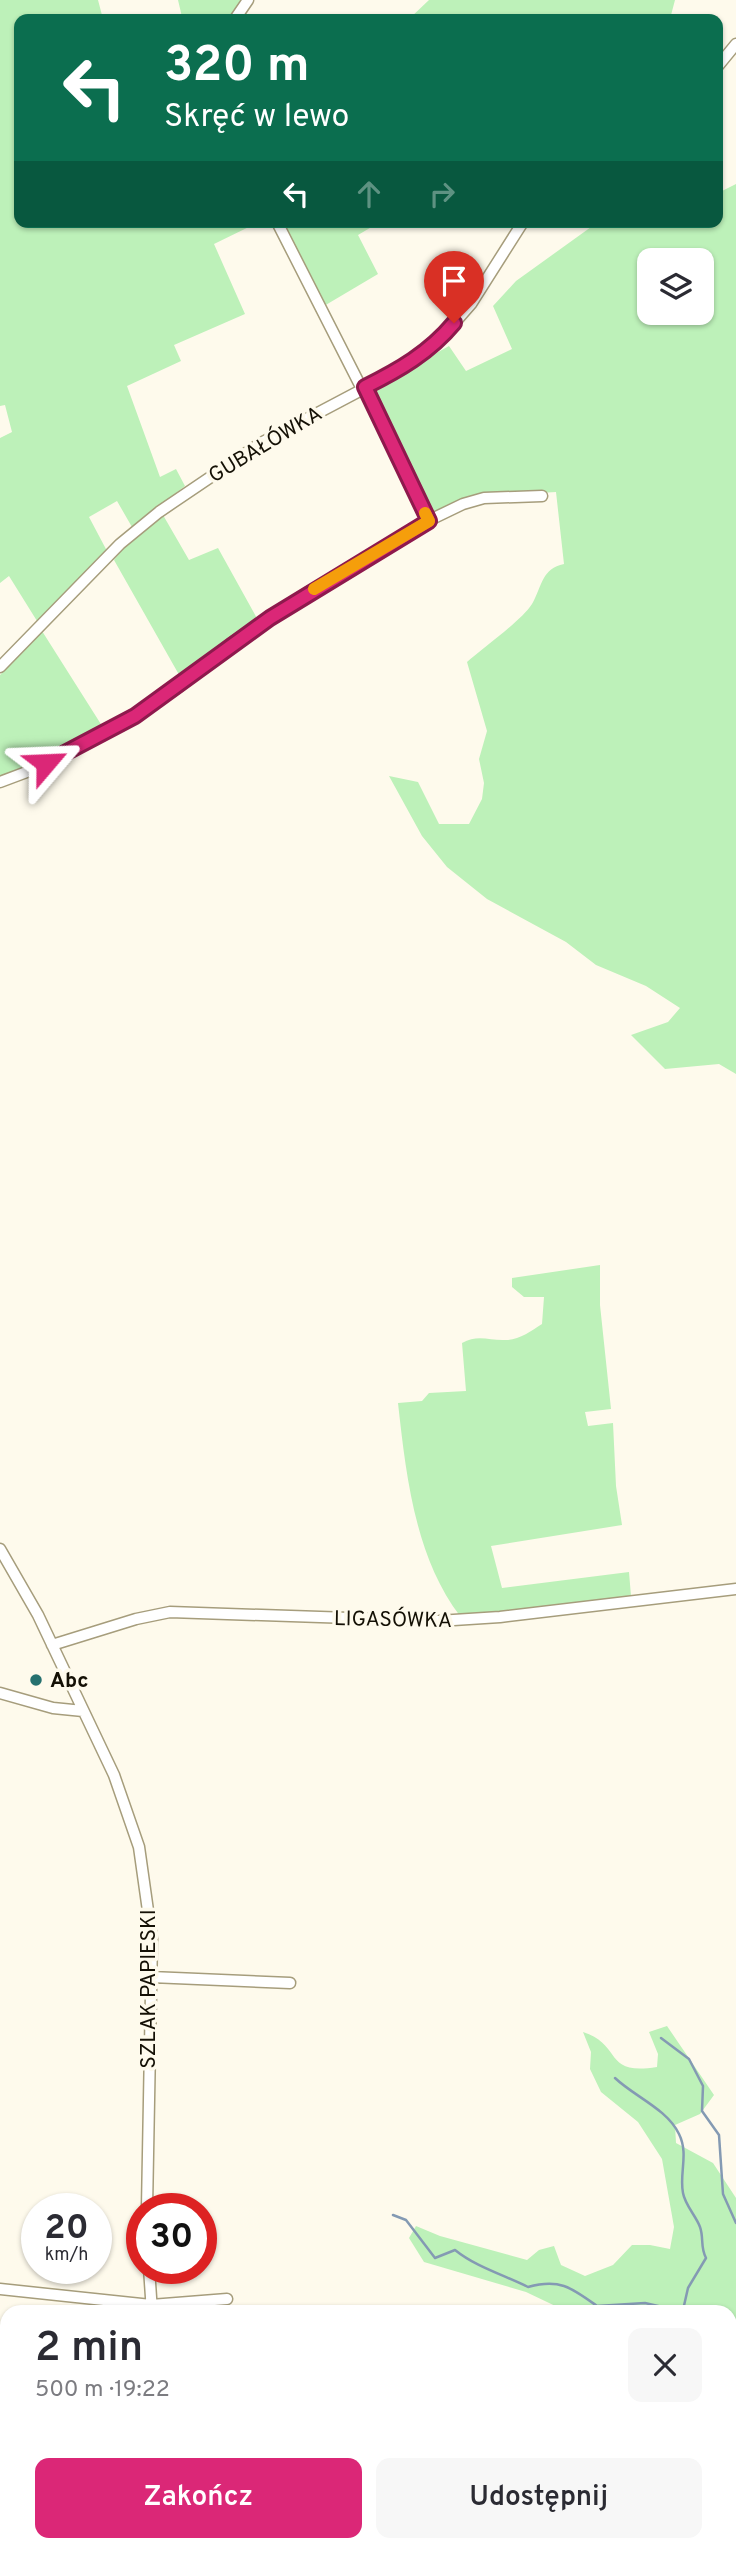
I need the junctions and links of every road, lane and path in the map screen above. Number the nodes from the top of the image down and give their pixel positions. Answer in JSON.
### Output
{"nodes":[{"id":1,"x":736,"y":44,"type":"edge"},
{"id":2,"x":723,"y":60,"type":"edge"},
{"id":3,"x":280,"y":228,"type":"edge"},
{"id":4,"x":519,"y":228,"type":"edge"},
{"id":5,"x":363,"y":388,"type":"junction"},
{"id":6,"x":542,"y":496,"type":"dead end"},
{"id":7,"x":429,"y":521,"type":"junction"},
{"id":8,"x":0,"y":667,"type":"edge"},
{"id":9,"x":0,"y":782,"type":"edge"},
{"id":10,"x":0,"y":1549,"type":"edge"},
{"id":11,"x":736,"y":1589,"type":"edge"},
{"id":12,"x":52,"y":1645,"type":"junction"},
{"id":13,"x":0,"y":1693,"type":"edge"},
{"id":14,"x":83,"y":1711,"type":"junction"},
{"id":15,"x":151,"y":1977,"type":"junction"},
{"id":16,"x":290,"y":1983,"type":"dead end"},
{"id":17,"x":146,"y":2193,"type":"edge"},
{"id":18,"x":150,"y":2284,"type":"edge"},
{"id":19,"x":0,"y":2289,"type":"edge"},
{"id":20,"x":227,"y":2299,"type":"dead end"},
{"id":21,"x":127,"y":2305,"type":"edge"},
{"id":22,"x":151,"y":2305,"type":"edge"},
{"id":23,"x":176,"y":2305,"type":"edge"}],
"edges":[{"from":1,"to":2,"type":"street"},
{"from":3,"to":5,"type":"street"},
{"from":4,"to":5,"type":"street","name":"GUBAŁÓWKA"},
{"from":5,"to":7,"type":"street"},
{"from":5,"to":8,"type":"street","name":"GUBAŁÓWKA"},
{"from":6,"to":7,"type":"street"},
{"from":7,"to":9,"type":"street"},
{"from":10,"to":12,"type":"street","name":"SZLAK PAPIESKI"},
{"from":11,"to":12,"type":"street","name":"LIGASÓWKA"},
{"from":12,"to":14,"type":"street","name":"SZLAK PAPIESKI"},
{"from":13,"to":14,"type":"street"},
{"from":14,"to":15,"type":"street","name":"SZLAK PAPIESKI"},
{"from":15,"to":16,"type":"street"},
{"from":15,"to":17,"type":"street","name":"SZLAK PAPIESKI"},
{"from":18,"to":22,"type":"street"},
{"from":19,"to":21,"type":"street"},
{"from":20,"to":23,"type":"street"}]}
